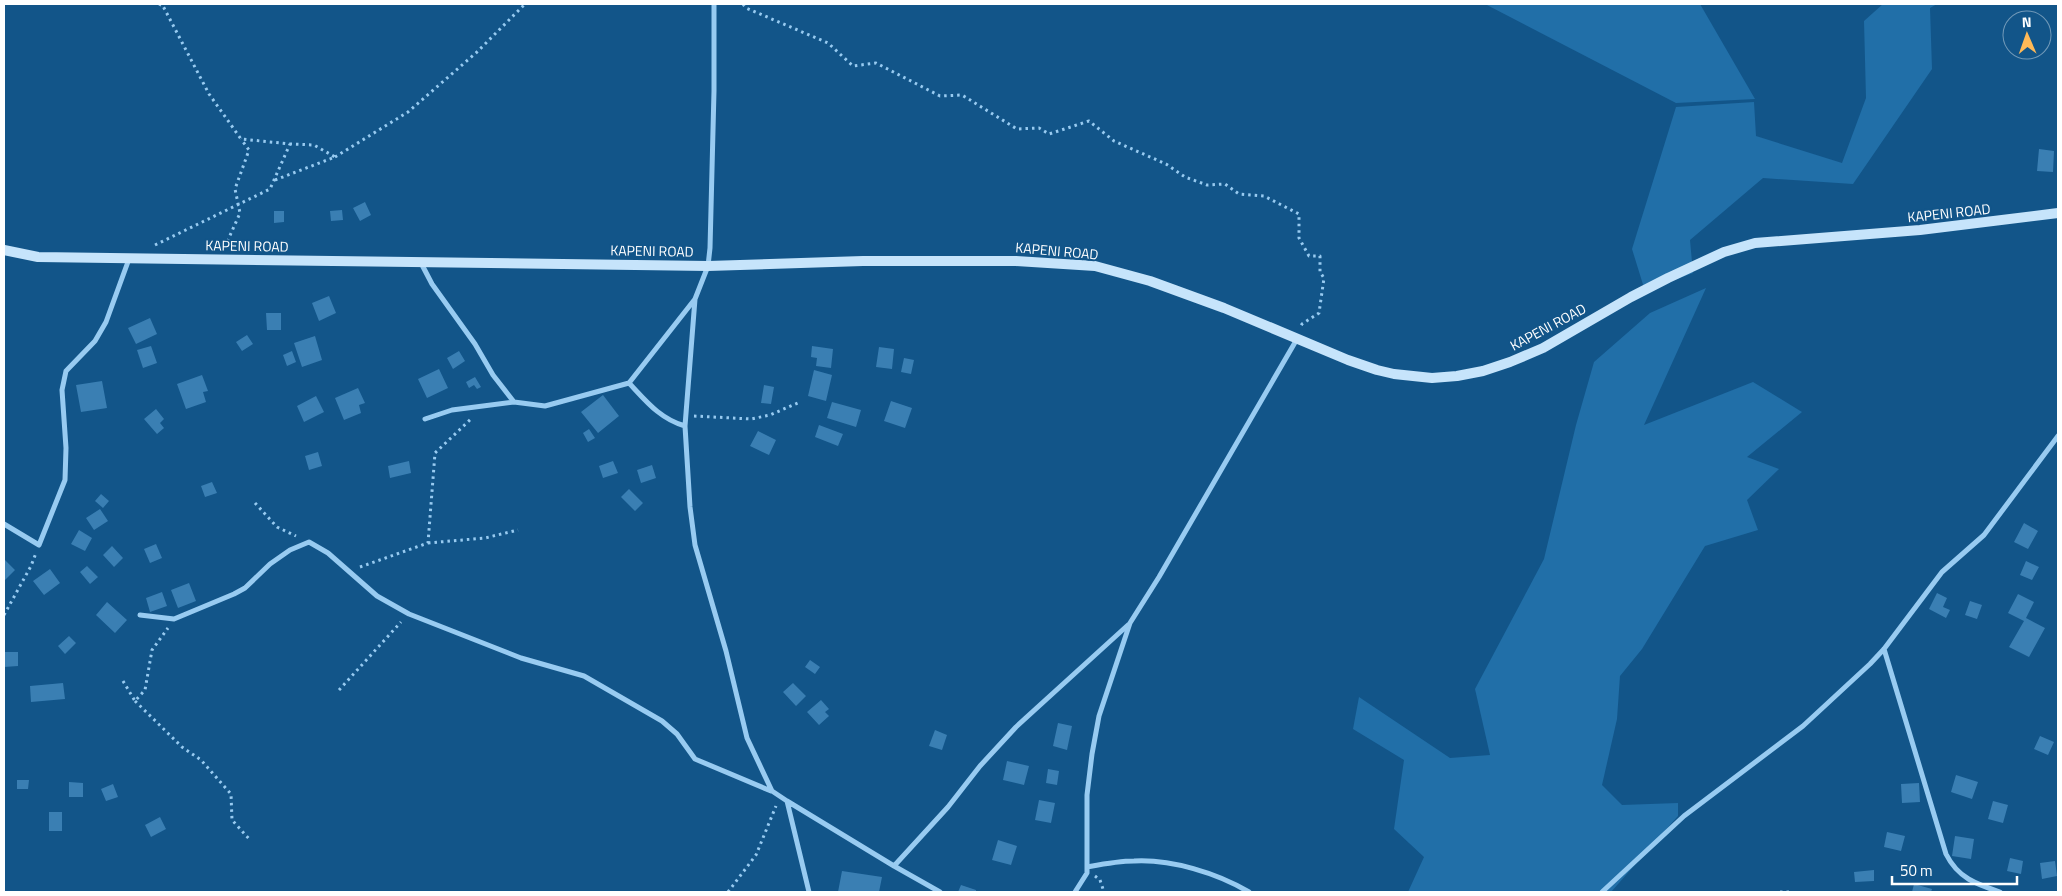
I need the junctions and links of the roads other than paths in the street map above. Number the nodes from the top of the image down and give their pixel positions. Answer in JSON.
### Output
{"nodes":[{"id":1,"x":714,"y":4,"type":"edge"},
{"id":2,"x":2058,"y":213,"type":"edge"},
{"id":3,"x":4,"y":250,"type":"edge"},
{"id":4,"x":129,"y":258,"type":"junction"},
{"id":5,"x":420,"y":261,"type":"junction"},
{"id":6,"x":708,"y":266,"type":"junction"},
{"id":7,"x":696,"y":300,"type":"junction"},
{"id":8,"x":1297,"y":339,"type":"junction"},
{"id":9,"x":629,"y":383,"type":"junction"},
{"id":10,"x":514,"y":402,"type":"junction"},
{"id":11,"x":425,"y":419,"type":"dead end"},
{"id":12,"x":685,"y":426,"type":"junction"},
{"id":13,"x":2058,"y":436,"type":"edge"},
{"id":14,"x":4,"y":524,"type":"edge"},
{"id":15,"x":140,"y":616,"type":"dead end"},
{"id":16,"x":1130,"y":624,"type":"junction"},
{"id":17,"x":1884,"y":649,"type":"junction"},
{"id":18,"x":772,"y":791,"type":"junction"},
{"id":19,"x":787,"y":801,"type":"junction"},
{"id":20,"x":894,"y":866,"type":"junction"},
{"id":21,"x":1087,"y":870,"type":"junction"},
{"id":22,"x":809,"y":892,"type":"edge"},
{"id":23,"x":940,"y":892,"type":"edge"},
{"id":24,"x":1075,"y":892,"type":"edge"},
{"id":25,"x":1249,"y":892,"type":"edge"},
{"id":26,"x":1602,"y":892,"type":"edge"},
{"id":27,"x":2000,"y":892,"type":"edge"}],
"edges":[{"from":1,"to":6,"type":"street"},
{"from":2,"to":8,"type":"main road","name":"KAPENI ROAD"},
{"from":3,"to":4,"type":"main road","name":"KAPENI ROAD"},
{"from":4,"to":5,"type":"main road","name":"KAPENI ROAD"},
{"from":4,"to":14,"type":"street"},
{"from":5,"to":6,"type":"main road","name":"KAPENI ROAD"},
{"from":5,"to":10,"type":"street"},
{"from":6,"to":7,"type":"street"},
{"from":6,"to":8,"type":"main road","name":"KAPENI ROAD"},
{"from":7,"to":9,"type":"street"},
{"from":7,"to":12,"type":"street"},
{"from":8,"to":16,"type":"street"},
{"from":9,"to":10,"type":"street"},
{"from":9,"to":12,"type":"street"},
{"from":10,"to":11,"type":"street"},
{"from":12,"to":18,"type":"street"},
{"from":13,"to":17,"type":"street"},
{"from":15,"to":18,"type":"street"},
{"from":16,"to":20,"type":"street"},
{"from":16,"to":21,"type":"street"},
{"from":17,"to":26,"type":"street"},
{"from":17,"to":27,"type":"street"},
{"from":18,"to":19,"type":"street"},
{"from":19,"to":20,"type":"street"},
{"from":19,"to":22,"type":"street"},
{"from":20,"to":23,"type":"street"},
{"from":21,"to":24,"type":"street"},
{"from":21,"to":25,"type":"street"}]}
